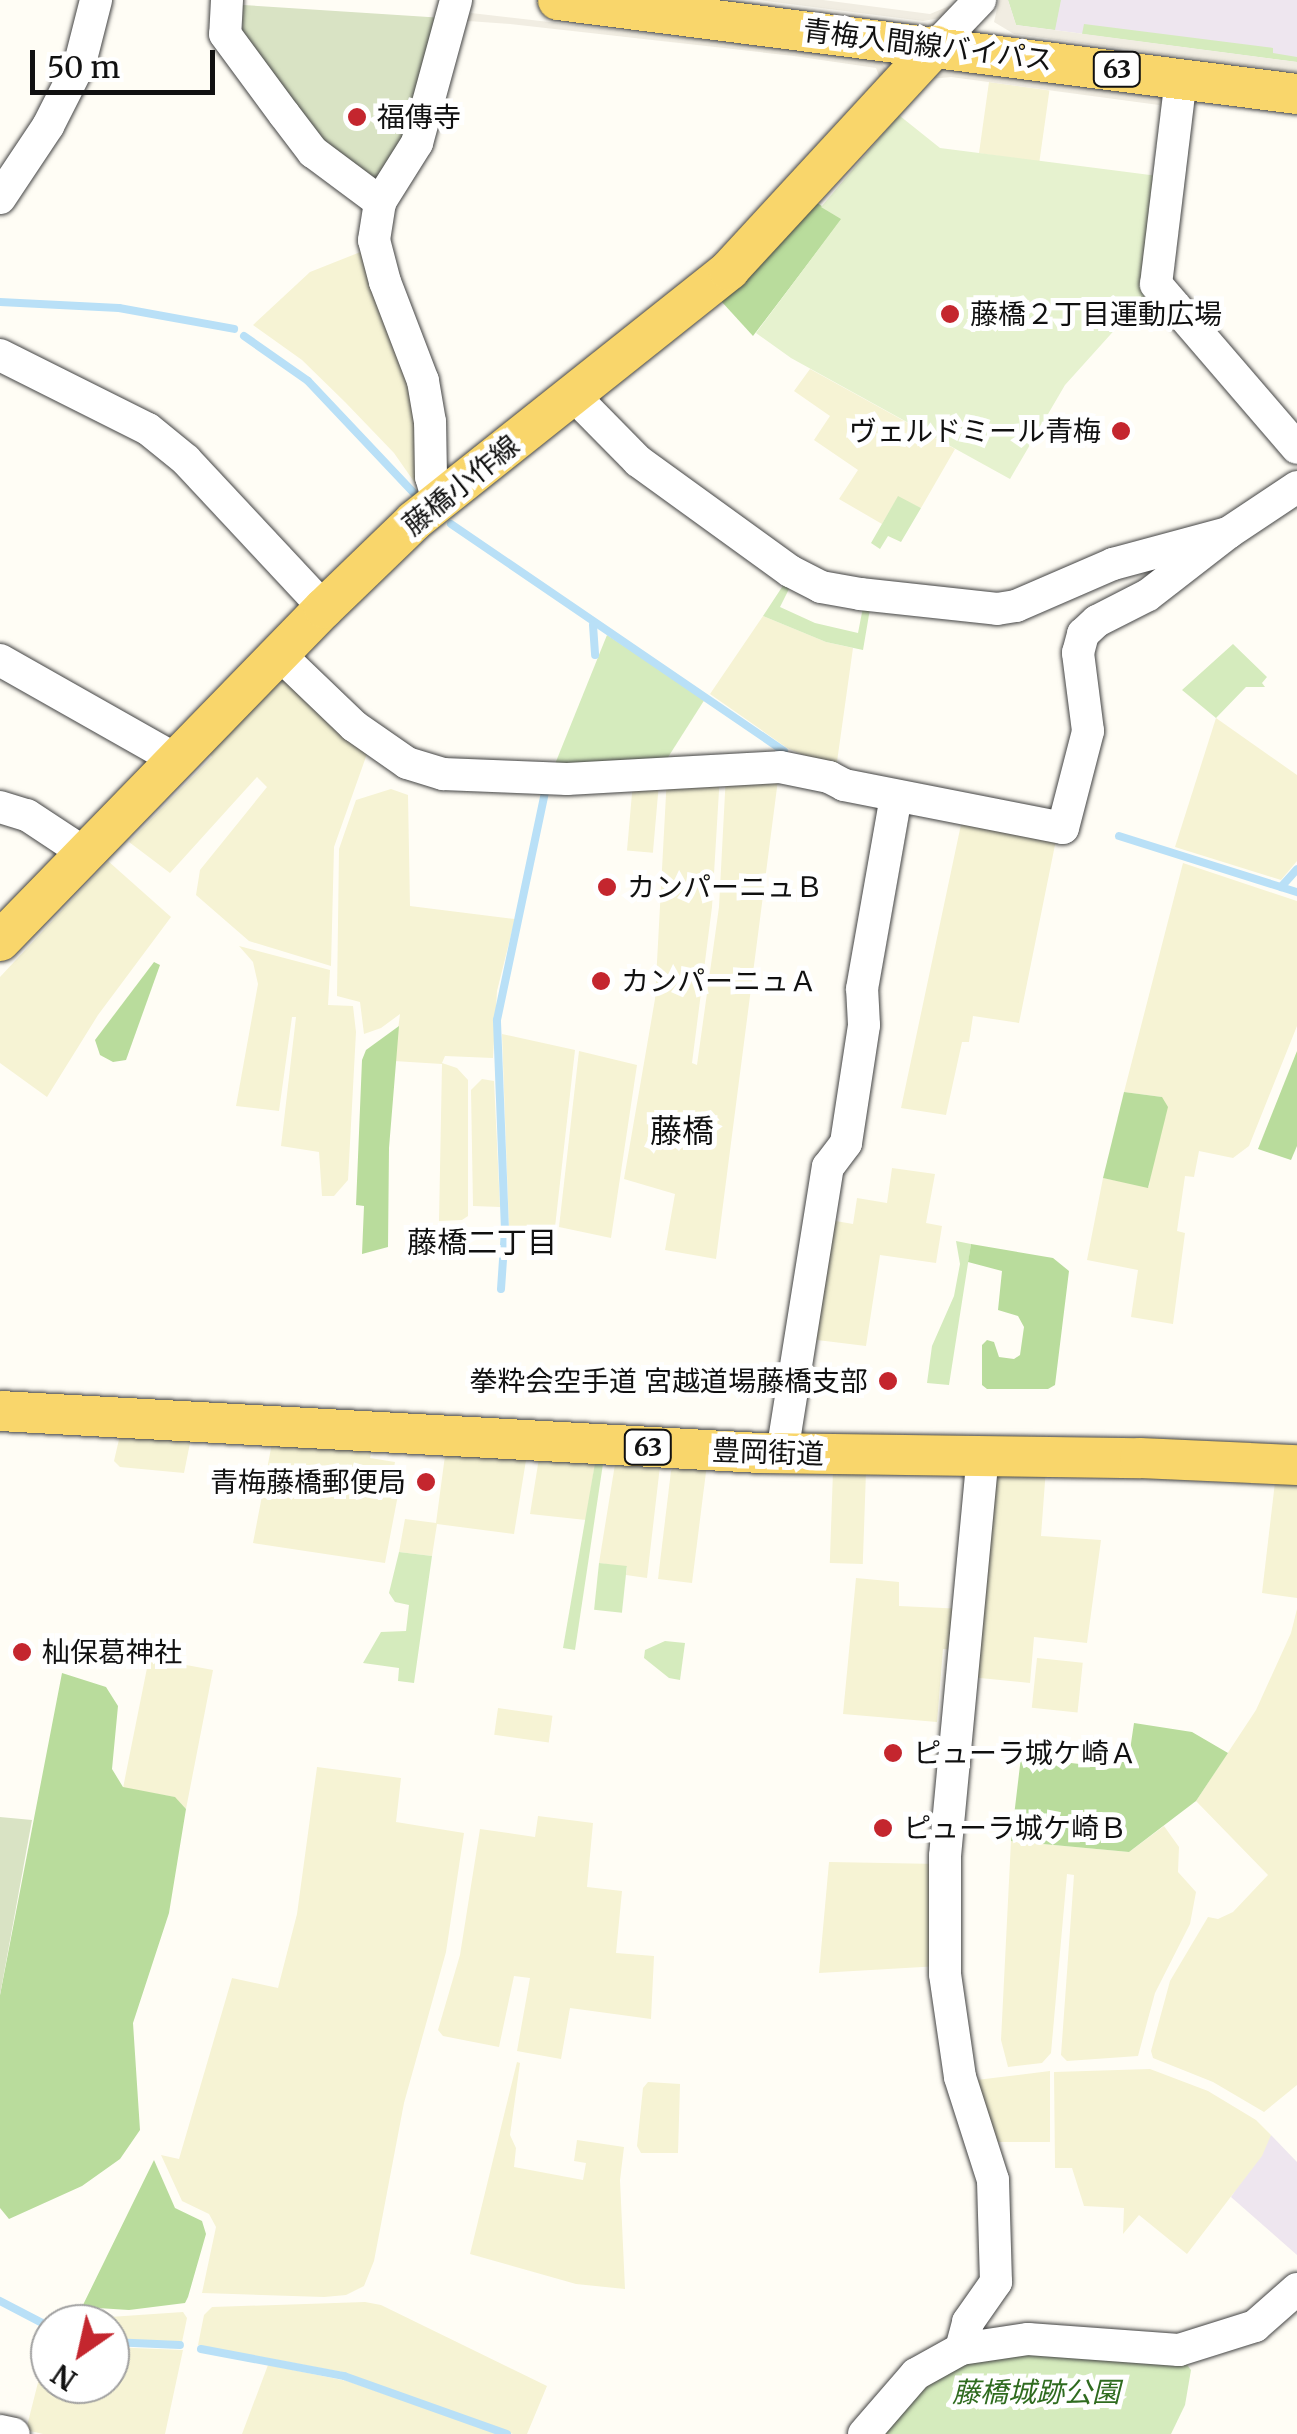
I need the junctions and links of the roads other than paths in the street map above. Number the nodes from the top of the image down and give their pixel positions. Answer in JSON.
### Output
{"nodes":[{"id":1,"x":96,"y":0,"type":"edge"},
{"id":2,"x":227,"y":0,"type":"edge"},
{"id":3,"x":456,"y":0,"type":"edge"},
{"id":4,"x":558,"y":0,"type":"edge"},
{"id":5,"x":980,"y":0,"type":"edge"},
{"id":6,"x":670,"y":5,"type":"edge"},
{"id":7,"x":936,"y":46,"type":"junction"},
{"id":8,"x":1181,"y":78,"type":"junction"},
{"id":9,"x":1297,"y":94,"type":"edge"},
{"id":10,"x":0,"y":198,"type":"edge"},
{"id":11,"x":380,"y":202,"type":"junction"},
{"id":12,"x":0,"y":355,"type":"edge"},
{"id":13,"x":573,"y":395,"type":"junction"},
{"id":14,"x":1297,"y":448,"type":"edge"},
{"id":15,"x":1297,"y":487,"type":"edge"},
{"id":16,"x":438,"y":501,"type":"junction"},
{"id":17,"x":1228,"y":533,"type":"junction"},
{"id":18,"x":324,"y":608,"type":"junction"},
{"id":19,"x":279,"y":654,"type":"junction"},
{"id":20,"x":0,"y":660,"type":"edge"},
{"id":21,"x":177,"y":760,"type":"junction"},
{"id":22,"x":896,"y":796,"type":"junction"},
{"id":23,"x":0,"y":807,"type":"edge"},
{"id":24,"x":86,"y":854,"type":"junction"},
{"id":25,"x":0,"y":942,"type":"edge"},
{"id":26,"x":0,"y":1411,"type":"edge"},
{"id":27,"x":782,"y":1453,"type":"junction"},
{"id":28,"x":984,"y":1455,"type":"junction"},
{"id":29,"x":1297,"y":1465,"type":"edge"},
{"id":30,"x":1297,"y":2290,"type":"edge"},
{"id":31,"x":961,"y":2349,"type":"junction"},
{"id":32,"x":0,"y":2431,"type":"edge"},
{"id":33,"x":14,"y":2434,"type":"edge"},
{"id":34,"x":864,"y":2434,"type":"edge"}],
"edges":[{"from":1,"to":10,"type":"street"},
{"from":2,"to":11,"type":"street"},
{"from":3,"to":11,"type":"street"},
{"from":4,"to":6,"type":"main road","name":"青梅入間線バイパス","number":"63"},
{"from":5,"to":7,"type":"street"},
{"from":6,"to":7,"type":"main road","name":"青梅入間線バイパス","number":"63"},
{"from":7,"to":8,"type":"main road","name":"青梅入間線バイパス","number":"63"},
{"from":7,"to":13,"type":"main road","name":"藤橋小作線"},
{"from":8,"to":9,"type":"main road","name":"青梅入間線バイパス","number":"63"},
{"from":8,"to":14,"type":"street"},
{"from":11,"to":16,"type":"street"},
{"from":12,"to":18,"type":"street"},
{"from":13,"to":16,"type":"main road","name":"藤橋小作線"},
{"from":13,"to":17,"type":"street"},
{"from":15,"to":17,"type":"street"},
{"from":16,"to":18,"type":"main road","name":"藤橋小作線"},
{"from":17,"to":22,"type":"street"},
{"from":18,"to":19,"type":"main road","name":"藤橋小作線"},
{"from":19,"to":21,"type":"main road","name":"藤橋小作線"},
{"from":19,"to":22,"type":"street"},
{"from":20,"to":21,"type":"street"},
{"from":21,"to":24,"type":"main road","name":"藤橋小作線"},
{"from":22,"to":27,"type":"street"},
{"from":23,"to":24,"type":"street"},
{"from":24,"to":25,"type":"main road","name":"藤橋小作線"},
{"from":26,"to":27,"type":"main road","name":"豊岡街道","number":"63"},
{"from":27,"to":28,"type":"main road","name":"豊岡街道","number":"63"},
{"from":28,"to":29,"type":"main road","name":"豊岡街道","number":"63"},
{"from":28,"to":31,"type":"street"},
{"from":30,"to":31,"type":"street"},
{"from":31,"to":34,"type":"street"},
{"from":32,"to":33,"type":"street"}]}
